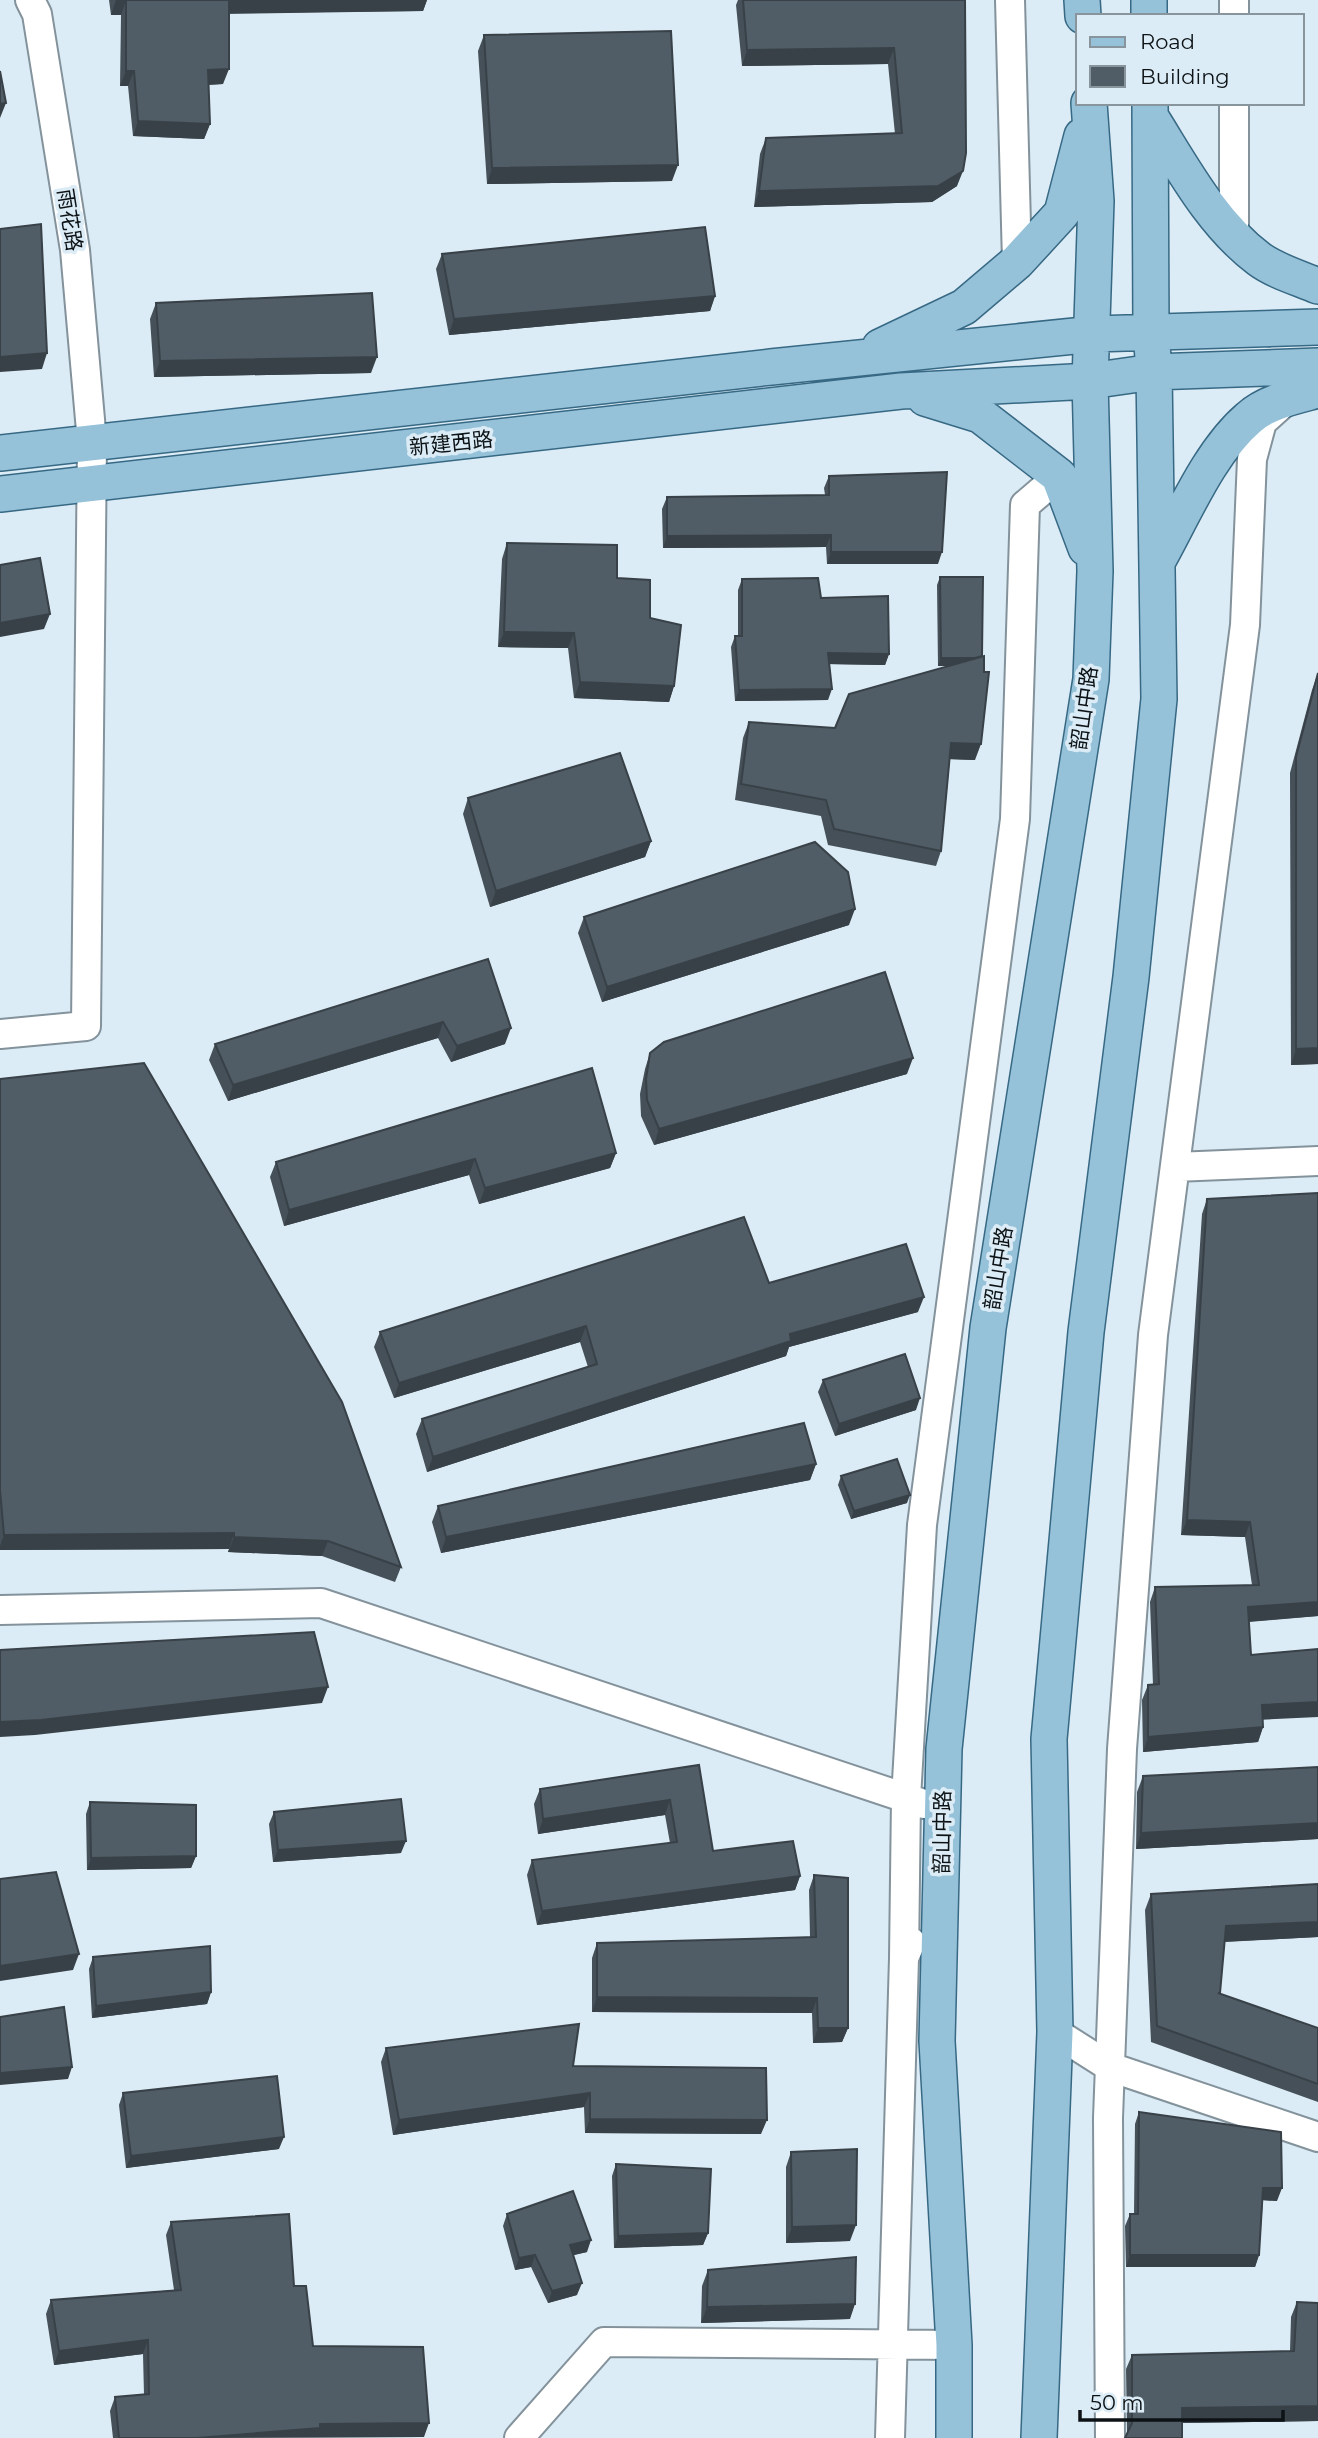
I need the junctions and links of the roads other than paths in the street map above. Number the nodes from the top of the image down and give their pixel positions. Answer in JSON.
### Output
{"nodes":[{"id":1,"x":30,"y":0,"type":"edge"},
{"id":2,"x":1010,"y":0,"type":"edge"},
{"id":3,"x":1089,"y":105,"type":"edge"},
{"id":4,"x":1234,"y":105,"type":"edge"},
{"id":5,"x":1150,"y":110,"type":"edge"},
{"id":6,"x":1234,"y":238,"type":"junction"},
{"id":7,"x":1017,"y":262,"type":"junction"},
{"id":8,"x":1318,"y":286,"type":"edge"},
{"id":9,"x":1318,"y":327,"type":"edge"},
{"id":10,"x":1151,"y":331,"type":"junction"},
{"id":11,"x":1094,"y":334,"type":"junction"},
{"id":12,"x":855,"y":359,"type":"junction"},
{"id":13,"x":1318,"y":366,"type":"edge"},
{"id":14,"x":1154,"y":372,"type":"junction"},
{"id":15,"x":1090,"y":381,"type":"junction"},
{"id":16,"x":901,"y":391,"type":"junction"},
{"id":17,"x":1303,"y":394,"type":"edge"},
{"id":18,"x":92,"y":442,"type":"junction"},
{"id":19,"x":0,"y":453,"type":"edge"},
{"id":20,"x":1059,"y":477,"type":"junction"},
{"id":21,"x":92,"y":483,"type":"junction"},
{"id":22,"x":0,"y":494,"type":"edge"},
{"id":23,"x":1157,"y":562,"type":"junction"},
{"id":24,"x":1095,"y":571,"type":"junction"},
{"id":25,"x":0,"y":1034,"type":"edge"},
{"id":26,"x":1318,"y":1161,"type":"edge"},
{"id":27,"x":1175,"y":1167,"type":"junction"},
{"id":28,"x":0,"y":1610,"type":"edge"},
{"id":29,"x":906,"y":1798,"type":"junction"},
{"id":30,"x":943,"y":1810,"type":"junction"},
{"id":31,"x":941,"y":1883,"type":"junction"},
{"id":32,"x":904,"y":1958,"type":"junction"},
{"id":33,"x":1055,"y":2032,"type":"junction"},
{"id":34,"x":1110,"y":2067,"type":"junction"},
{"id":35,"x":1318,"y":2137,"type":"edge"},
{"id":36,"x":891,"y":2345,"type":"junction"},
{"id":37,"x":954,"y":2346,"type":"junction"},
{"id":38,"x":519,"y":2438,"type":"edge"},
{"id":39,"x":890,"y":2438,"type":"edge"},
{"id":40,"x":954,"y":2438,"type":"edge"},
{"id":41,"x":1039,"y":2438,"type":"edge"},
{"id":42,"x":1110,"y":2438,"type":"edge"}],
"edges":[{"from":1,"to":18,"type":"street","name":"雨花路"},
{"from":2,"to":7,"type":"street"},
{"from":3,"to":7,"type":"main road"},
{"from":3,"to":11,"type":"main road","name":"韶山中路"},
{"from":4,"to":6,"type":"street"},
{"from":5,"to":6,"type":"main road"},
{"from":5,"to":10,"type":"main road"},
{"from":6,"to":8,"type":"main road"},
{"from":7,"to":12,"type":"main road"},
{"from":9,"to":10,"type":"main road","name":"新建西路"},
{"from":10,"to":11,"type":"main road","name":"新建西路"},
{"from":10,"to":14,"type":"main road"},
{"from":11,"to":12,"type":"main road","name":"新建西路"},
{"from":11,"to":15,"type":"main road","name":"韶山中路"},
{"from":12,"to":18,"type":"main road","name":"新建西路"},
{"from":13,"to":14,"type":"main road","name":"新建西路"},
{"from":14,"to":15,"type":"main road","name":"新建西路"},
{"from":14,"to":23,"type":"main road"},
{"from":15,"to":16,"type":"main road","name":"新建西路"},
{"from":15,"to":24,"type":"main road","name":"韶山中路"},
{"from":16,"to":20,"type":"main road"},
{"from":16,"to":21,"type":"main road","name":"新建西路"},
{"from":17,"to":23,"type":"main road"},
{"from":17,"to":27,"type":"street"},
{"from":18,"to":19,"type":"main road","name":"新建西路"},
{"from":18,"to":21,"type":"street","name":"雨花路"},
{"from":20,"to":24,"type":"main road"},
{"from":20,"to":29,"type":"street"},
{"from":21,"to":22,"type":"main road","name":"新建西路"},
{"from":21,"to":25,"type":"street","name":"雨花路"},
{"from":23,"to":33,"type":"main road"},
{"from":24,"to":30,"type":"main road","name":"韶山中路"},
{"from":26,"to":27,"type":"street"},
{"from":27,"to":34,"type":"street"},
{"from":28,"to":29,"type":"street"},
{"from":29,"to":30,"type":"street"},
{"from":29,"to":32,"type":"street"},
{"from":30,"to":31,"type":"main road","name":"韶山中路"},
{"from":31,"to":32,"type":"street"},
{"from":31,"to":37,"type":"main road","name":"韶山中路"},
{"from":32,"to":36,"type":"street"},
{"from":33,"to":34,"type":"street"},
{"from":33,"to":41,"type":"main road"},
{"from":34,"to":35,"type":"street"},
{"from":34,"to":42,"type":"street"},
{"from":36,"to":37,"type":"street"},
{"from":36,"to":38,"type":"street"},
{"from":36,"to":39,"type":"street"},
{"from":37,"to":40,"type":"main road","name":"韶山中路"}]}
